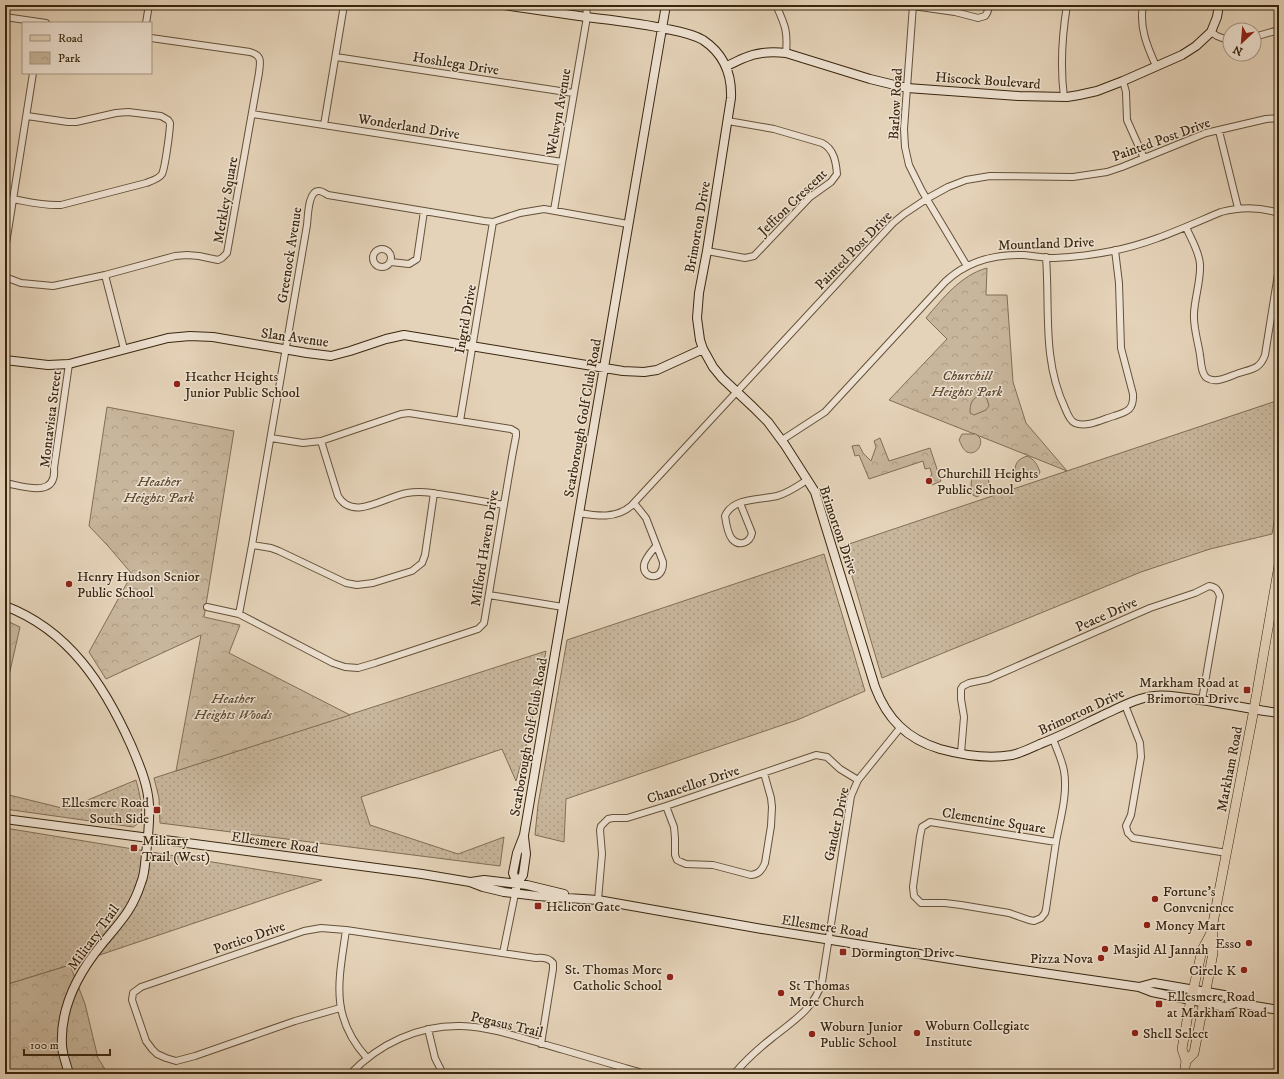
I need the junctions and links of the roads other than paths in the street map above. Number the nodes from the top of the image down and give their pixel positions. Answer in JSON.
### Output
{"nodes":[{"id":1,"x":149,"y":5,"type":"edge"},
{"id":2,"x":344,"y":5,"type":"edge"},
{"id":3,"x":504,"y":5,"type":"edge"},
{"id":4,"x":586,"y":5,"type":"edge"},
{"id":5,"x":666,"y":5,"type":"edge"},
{"id":6,"x":776,"y":5,"type":"edge"},
{"id":7,"x":906,"y":5,"type":"edge"},
{"id":8,"x":990,"y":5,"type":"edge"},
{"id":9,"x":1067,"y":5,"type":"edge"},
{"id":10,"x":1143,"y":5,"type":"edge"},
{"id":11,"x":1219,"y":5,"type":"edge"},
{"id":12,"x":913,"y":6,"type":"edge"},
{"id":13,"x":5,"y":17,"type":"edge"},
{"id":14,"x":587,"y":17,"type":"junction"},
{"id":15,"x":37,"y":22,"type":"edge"},
{"id":16,"x":146,"y":22,"type":"edge"},
{"id":17,"x":663,"y":28,"type":"junction"},
{"id":18,"x":1279,"y":30,"type":"edge"},
{"id":19,"x":1211,"y":32,"type":"junction"},
{"id":20,"x":1262,"y":35,"type":"edge"},
{"id":21,"x":152,"y":38,"type":"edge"},
{"id":22,"x":1222,"y":38,"type":"edge"},
{"id":23,"x":786,"y":53,"type":"junction"},
{"id":24,"x":336,"y":57,"type":"junction"},
{"id":25,"x":726,"y":66,"type":"junction"},
{"id":26,"x":1156,"y":66,"type":"junction"},
{"id":27,"x":33,"y":74,"type":"edge"},
{"id":28,"x":1123,"y":81,"type":"junction"},
{"id":29,"x":907,"y":88,"type":"junction"},
{"id":30,"x":573,"y":93,"type":"junction"},
{"id":31,"x":1064,"y":97,"type":"junction"},
{"id":32,"x":252,"y":114,"type":"junction"},
{"id":33,"x":1279,"y":114,"type":"edge"},
{"id":34,"x":27,"y":116,"type":"junction"},
{"id":35,"x":1279,"y":118,"type":"edge"},
{"id":36,"x":1266,"y":119,"type":"junction"},
{"id":37,"x":728,"y":121,"type":"junction"},
{"id":38,"x":324,"y":125,"type":"junction"},
{"id":39,"x":1219,"y":131,"type":"junction"},
{"id":40,"x":1144,"y":158,"type":"junction"},
{"id":41,"x":562,"y":162,"type":"junction"},
{"id":42,"x":928,"y":198,"type":"junction"},
{"id":43,"x":13,"y":199,"type":"junction"},
{"id":44,"x":1238,"y":208,"type":"junction"},
{"id":45,"x":554,"y":210,"type":"junction"},
{"id":46,"x":424,"y":211,"type":"junction"},
{"id":47,"x":1279,"y":213,"type":"edge"},
{"id":48,"x":493,"y":222,"type":"junction"},
{"id":49,"x":628,"y":224,"type":"junction"},
{"id":50,"x":1186,"y":227,"type":"junction"},
{"id":51,"x":5,"y":250,"type":"edge"},
{"id":52,"x":1115,"y":250,"type":"junction"},
{"id":53,"x":707,"y":251,"type":"junction"},
{"id":54,"x":1046,"y":257,"type":"junction"},
{"id":55,"x":391,"y":262,"type":"dead end"},
{"id":56,"x":967,"y":266,"type":"junction"},
{"id":57,"x":1279,"y":268,"type":"edge"},
{"id":58,"x":105,"y":275,"type":"junction"},
{"id":59,"x":5,"y":277,"type":"edge"},
{"id":60,"x":473,"y":346,"type":"junction"},
{"id":61,"x":124,"y":349,"type":"junction"},
{"id":62,"x":703,"y":349,"type":"junction"},
{"id":63,"x":285,"y":350,"type":"junction"},
{"id":64,"x":5,"y":360,"type":"edge"},
{"id":65,"x":69,"y":364,"type":"junction"},
{"id":66,"x":604,"y":367,"type":"junction"},
{"id":67,"x":737,"y":391,"type":"junction"},
{"id":68,"x":460,"y":421,"type":"junction"},
{"id":69,"x":271,"y":438,"type":"junction"},
{"id":70,"x":782,"y":440,"type":"junction"},
{"id":71,"x":321,"y":441,"type":"junction"},
{"id":72,"x":807,"y":480,"type":"junction"},
{"id":73,"x":5,"y":483,"type":"edge"},
{"id":74,"x":434,"y":493,"type":"junction"},
{"id":75,"x":634,"y":503,"type":"junction"},
{"id":76,"x":740,"y":503,"type":"junction"},
{"id":77,"x":504,"y":505,"type":"junction"},
{"id":78,"x":579,"y":513,"type":"junction"},
{"id":79,"x":252,"y":544,"type":"junction"},
{"id":80,"x":656,"y":546,"type":"junction"},
{"id":81,"x":1279,"y":565,"type":"edge"},
{"id":82,"x":489,"y":595,"type":"junction"},
{"id":83,"x":5,"y":606,"type":"edge"},
{"id":84,"x":207,"y":607,"type":"dead end"},
{"id":85,"x":563,"y":607,"type":"junction"},
{"id":86,"x":239,"y":614,"type":"junction"},
{"id":87,"x":1202,"y":700,"type":"junction"},
{"id":88,"x":1125,"y":705,"type":"junction"},
{"id":89,"x":1254,"y":709,"type":"junction"},
{"id":90,"x":1279,"y":713,"type":"edge"},
{"id":91,"x":900,"y":728,"type":"junction"},
{"id":92,"x":1053,"y":739,"type":"junction"},
{"id":93,"x":961,"y":753,"type":"junction"},
{"id":94,"x":764,"y":773,"type":"junction"},
{"id":95,"x":858,"y":780,"type":"junction"},
{"id":96,"x":666,"y":806,"type":"junction"},
{"id":97,"x":5,"y":819,"type":"edge"},
{"id":98,"x":148,"y":839,"type":"junction"},
{"id":99,"x":1056,"y":842,"type":"junction"},
{"id":100,"x":1227,"y":853,"type":"junction"},
{"id":101,"x":470,"y":882,"type":"junction"},
{"id":102,"x":516,"y":884,"type":"junction"},
{"id":103,"x":515,"y":894,"type":"junction"},
{"id":104,"x":580,"y":898,"type":"junction"},
{"id":105,"x":598,"y":900,"type":"junction"},
{"id":106,"x":346,"y":930,"type":"junction"},
{"id":107,"x":1213,"y":930,"type":"junction"},
{"id":108,"x":828,"y":939,"type":"junction"},
{"id":109,"x":503,"y":953,"type":"junction"},
{"id":110,"x":1139,"y":987,"type":"junction"},
{"id":111,"x":1193,"y":990,"type":"junction"},
{"id":112,"x":1205,"y":992,"type":"junction"},
{"id":113,"x":1191,"y":1000,"type":"junction"},
{"id":114,"x":1203,"y":1003,"type":"junction"},
{"id":115,"x":1236,"y":1003,"type":"junction"},
{"id":116,"x":340,"y":1008,"type":"junction"},
{"id":117,"x":1279,"y":1010,"type":"edge"},
{"id":118,"x":428,"y":1029,"type":"junction"},
{"id":119,"x":541,"y":1044,"type":"junction"},
{"id":120,"x":367,"y":1058,"type":"junction"},
{"id":121,"x":1186,"y":1062,"type":"junction"},
{"id":122,"x":624,"y":1071,"type":"edge"},
{"id":123,"x":69,"y":1074,"type":"edge"},
{"id":124,"x":350,"y":1074,"type":"edge"},
{"id":125,"x":443,"y":1074,"type":"edge"},
{"id":126,"x":645,"y":1074,"type":"edge"},
{"id":127,"x":734,"y":1074,"type":"edge"},
{"id":128,"x":1184,"y":1074,"type":"edge"}],
"edges":[{"from":1,"to":16,"type":"street"},
{"from":2,"to":24,"type":"street"},
{"from":3,"to":14,"type":"street","name":"Brimorton Drive"},
{"from":4,"to":14,"type":"street","name":"Welwyn Avenue"},
{"from":5,"to":17,"type":"street","name":"Scarborough Golf Club Road"},
{"from":6,"to":23,"type":"street"},
{"from":7,"to":12,"type":"street"},
{"from":8,"to":12,"type":"street"},
{"from":9,"to":31,"type":"street"},
{"from":10,"to":26,"type":"street"},
{"from":11,"to":19,"type":"street","name":"Hiscock Boulevard"},
{"from":12,"to":29,"type":"street","name":"Barlow Road"},
{"from":13,"to":15,"type":"street"},
{"from":14,"to":17,"type":"street","name":"Brimorton Drive"},
{"from":14,"to":30,"type":"street","name":"Welwyn Avenue"},
{"from":17,"to":25,"type":"street","name":"Brimorton Drive"},
{"from":17,"to":49,"type":"street","name":"Scarborough Golf Club Road"},
{"from":18,"to":20,"type":"street"},
{"from":19,"to":22,"type":"street"},
{"from":19,"to":26,"type":"street","name":"Hiscock Boulevard"},
{"from":21,"to":32,"type":"street","name":"Merkley Square"},
{"from":23,"to":25,"type":"street","name":"Hiscock Boulevard"},
{"from":23,"to":29,"type":"street","name":"Hiscock Boulevard"},
{"from":24,"to":30,"type":"street","name":"Hoshlega Drive"},
{"from":24,"to":38,"type":"street"},
{"from":25,"to":37,"type":"street","name":"Brimorton Drive"},
{"from":26,"to":28,"type":"street","name":"Hiscock Boulevard"},
{"from":27,"to":34,"type":"street"},
{"from":28,"to":31,"type":"street","name":"Hiscock Boulevard"},
{"from":28,"to":40,"type":"street"},
{"from":29,"to":31,"type":"street","name":"Hiscock Boulevard"},
{"from":29,"to":42,"type":"street","name":"Barlow Road"},
{"from":30,"to":41,"type":"street","name":"Welwyn Avenue"},
{"from":32,"to":38,"type":"street","name":"Wonderland Drive"},
{"from":32,"to":58,"type":"street","name":"Merkley Square"},
{"from":33,"to":36,"type":"street","name":"Painted Post Drive"},
{"from":34,"to":43,"type":"street"},
{"from":34,"to":43,"type":"street"},
{"from":35,"to":36,"type":"street","name":"Painted Post Drive"},
{"from":36,"to":39,"type":"street","name":"Painted Post Drive"},
{"from":37,"to":53,"type":"street","name":"Brimorton Drive"},
{"from":37,"to":53,"type":"street","name":"Jeffton Crescent"},
{"from":38,"to":41,"type":"street","name":"Wonderland Drive"},
{"from":39,"to":40,"type":"street","name":"Painted Post Drive"},
{"from":39,"to":44,"type":"street"},
{"from":40,"to":42,"type":"street","name":"Painted Post Drive"},
{"from":41,"to":45,"type":"street","name":"Welwyn Avenue"},
{"from":42,"to":56,"type":"street","name":"Barlow Road"},
{"from":42,"to":67,"type":"street","name":"Painted Post Drive"},
{"from":43,"to":51,"type":"street"},
{"from":44,"to":47,"type":"street","name":"Mountland Drive"},
{"from":44,"to":50,"type":"street","name":"Mountland Drive"},
{"from":45,"to":48,"type":"street","name":"Greenock Avenue"},
{"from":45,"to":49,"type":"street","name":"Greenock Avenue"},
{"from":46,"to":48,"type":"street","name":"Greenock Avenue"},
{"from":46,"to":55,"type":"street"},
{"from":46,"to":63,"type":"street","name":"Greenock Avenue"},
{"from":48,"to":60,"type":"street","name":"Ingrid Drive"},
{"from":49,"to":66,"type":"street","name":"Scarborough Golf Club Road"},
{"from":50,"to":52,"type":"street","name":"Mountland Drive"},
{"from":50,"to":57,"type":"street"},
{"from":52,"to":54,"type":"street","name":"Mountland Drive"},
{"from":52,"to":54,"type":"street"},
{"from":53,"to":62,"type":"street","name":"Brimorton Drive"},
{"from":54,"to":56,"type":"street","name":"Mountland Drive"},
{"from":56,"to":70,"type":"street","name":"Mountland Drive"},
{"from":58,"to":59,"type":"street","name":"Merkley Square"},
{"from":58,"to":61,"type":"street"},
{"from":60,"to":63,"type":"street","name":"Slan Avenue"},
{"from":60,"to":66,"type":"street","name":"Slan Avenue"},
{"from":60,"to":68,"type":"street","name":"Ingrid Drive"},
{"from":61,"to":63,"type":"street","name":"Slan Avenue"},
{"from":61,"to":65,"type":"street","name":"Slan Avenue"},
{"from":62,"to":66,"type":"street","name":"Slan Avenue"},
{"from":62,"to":67,"type":"street","name":"Brimorton Drive"},
{"from":63,"to":69,"type":"street","name":"Greenock Avenue"},
{"from":64,"to":65,"type":"street","name":"Slan Avenue"},
{"from":65,"to":73,"type":"street","name":"Montavista Street"},
{"from":66,"to":78,"type":"street","name":"Scarborough Golf Club Road"},
{"from":67,"to":70,"type":"street","name":"Brimorton Drive"},
{"from":67,"to":75,"type":"street","name":"Painted Post Drive"},
{"from":68,"to":71,"type":"street","name":"Milford Haven Drive"},
{"from":68,"to":77,"type":"street","name":"Milford Haven Drive"},
{"from":69,"to":71,"type":"street","name":"Milford Haven Drive"},
{"from":69,"to":79,"type":"street","name":"Greenock Avenue"},
{"from":70,"to":72,"type":"street","name":"Brimorton Drive"},
{"from":71,"to":74,"type":"street"},
{"from":72,"to":76,"type":"street"},
{"from":72,"to":91,"type":"street","name":"Brimorton Drive"},
{"from":74,"to":77,"type":"street"},
{"from":74,"to":79,"type":"street"},
{"from":75,"to":78,"type":"street","name":"Painted Post Drive"},
{"from":75,"to":80,"type":"street"},
{"from":76,"to":76,"type":"street"},
{"from":77,"to":82,"type":"street","name":"Milford Haven Drive"},
{"from":78,"to":85,"type":"street","name":"Scarborough Golf Club Road"},
{"from":79,"to":86,"type":"street","name":"Greenock Avenue"},
{"from":80,"to":80,"type":"street"},
{"from":81,"to":89,"type":"main road","name":"Markham Road"},
{"from":82,"to":85,"type":"street"},
{"from":82,"to":86,"type":"street","name":"Milford Haven Drive"},
{"from":83,"to":98,"type":"street","name":"Military Trail"},
{"from":84,"to":86,"type":"street","name":"Milford Haven Drive"},
{"from":85,"to":102,"type":"street","name":"Scarborough Golf Club Road"},
{"from":87,"to":88,"type":"street","name":"Brimorton Drive"},
{"from":87,"to":89,"type":"street","name":"Brimorton Drive"},
{"from":87,"to":93,"type":"street","name":"Peace Drive"},
{"from":88,"to":92,"type":"street","name":"Brimorton Drive"},
{"from":88,"to":100,"type":"street"},
{"from":89,"to":90,"type":"street","name":"Brimorton Drive"},
{"from":89,"to":100,"type":"main road","name":"Markham Road"},
{"from":91,"to":93,"type":"street","name":"Brimorton Drive"},
{"from":91,"to":95,"type":"street","name":"Gander Drive"},
{"from":92,"to":93,"type":"street","name":"Brimorton Drive"},
{"from":92,"to":99,"type":"street","name":"Clementine Square"},
{"from":94,"to":95,"type":"street","name":"Chancellor Drive"},
{"from":94,"to":96,"type":"street","name":"Chancellor Drive"},
{"from":94,"to":96,"type":"street"},
{"from":95,"to":108,"type":"street","name":"Gander Drive"},
{"from":96,"to":105,"type":"street","name":"Chancellor Drive"},
{"from":97,"to":98,"type":"street","name":"Ellesmere Road"},
{"from":98,"to":101,"type":"street","name":"Ellesmere Road"},
{"from":98,"to":123,"type":"street","name":"Military Trail"},
{"from":99,"to":99,"type":"street","name":"Clementine Square"},
{"from":100,"to":107,"type":"main road","name":"Markham Road"},
{"from":101,"to":102,"type":"street","name":"Ellesmere Road"},
{"from":101,"to":103,"type":"street","name":"Ellesmere Road"},
{"from":102,"to":103,"type":"street","name":"Scarborough Golf Club Road"},
{"from":102,"to":104,"type":"street","name":"Ellesmere Road"},
{"from":103,"to":104,"type":"street","name":"Ellesmere Road"},
{"from":103,"to":109,"type":"street"},
{"from":104,"to":105,"type":"street","name":"Ellesmere Road"},
{"from":105,"to":108,"type":"street","name":"Ellesmere Road"},
{"from":106,"to":109,"type":"street","name":"Portico Drive"},
{"from":106,"to":116,"type":"street"},
{"from":106,"to":116,"type":"street","name":"Portico Drive"},
{"from":107,"to":111,"type":"main road","name":"Markham Road"},
{"from":107,"to":112,"type":"main road","name":"Markham Road"},
{"from":108,"to":110,"type":"street","name":"Ellesmere Road"},
{"from":108,"to":127,"type":"street"},
{"from":109,"to":119,"type":"street","name":"Portico Drive"},
{"from":110,"to":111,"type":"street","name":"Ellesmere Road"},
{"from":110,"to":113,"type":"street","name":"Ellesmere Road"},
{"from":111,"to":112,"type":"street","name":"Ellesmere Road"},
{"from":111,"to":113,"type":"main road","name":"Markham Road"},
{"from":112,"to":114,"type":"main road","name":"Markham Road"},
{"from":112,"to":115,"type":"street","name":"Ellesmere Road"},
{"from":113,"to":114,"type":"street","name":"Ellesmere Road"},
{"from":113,"to":121,"type":"main road","name":"Markham Road"},
{"from":114,"to":115,"type":"street","name":"Ellesmere Road"},
{"from":114,"to":121,"type":"main road","name":"Markham Road"},
{"from":115,"to":117,"type":"street","name":"Ellesmere Road"},
{"from":116,"to":120,"type":"street"},
{"from":118,"to":119,"type":"street","name":"Pegasus Trail"},
{"from":118,"to":120,"type":"street","name":"Pegasus Trail"},
{"from":118,"to":125,"type":"street"},
{"from":119,"to":122,"type":"street","name":"Pegasus Trail"},
{"from":120,"to":124,"type":"street","name":"Pegasus Trail"},
{"from":121,"to":128,"type":"main road","name":"Markham Road"},
{"from":122,"to":126,"type":"street","name":"Pegasus Trail"}]}
